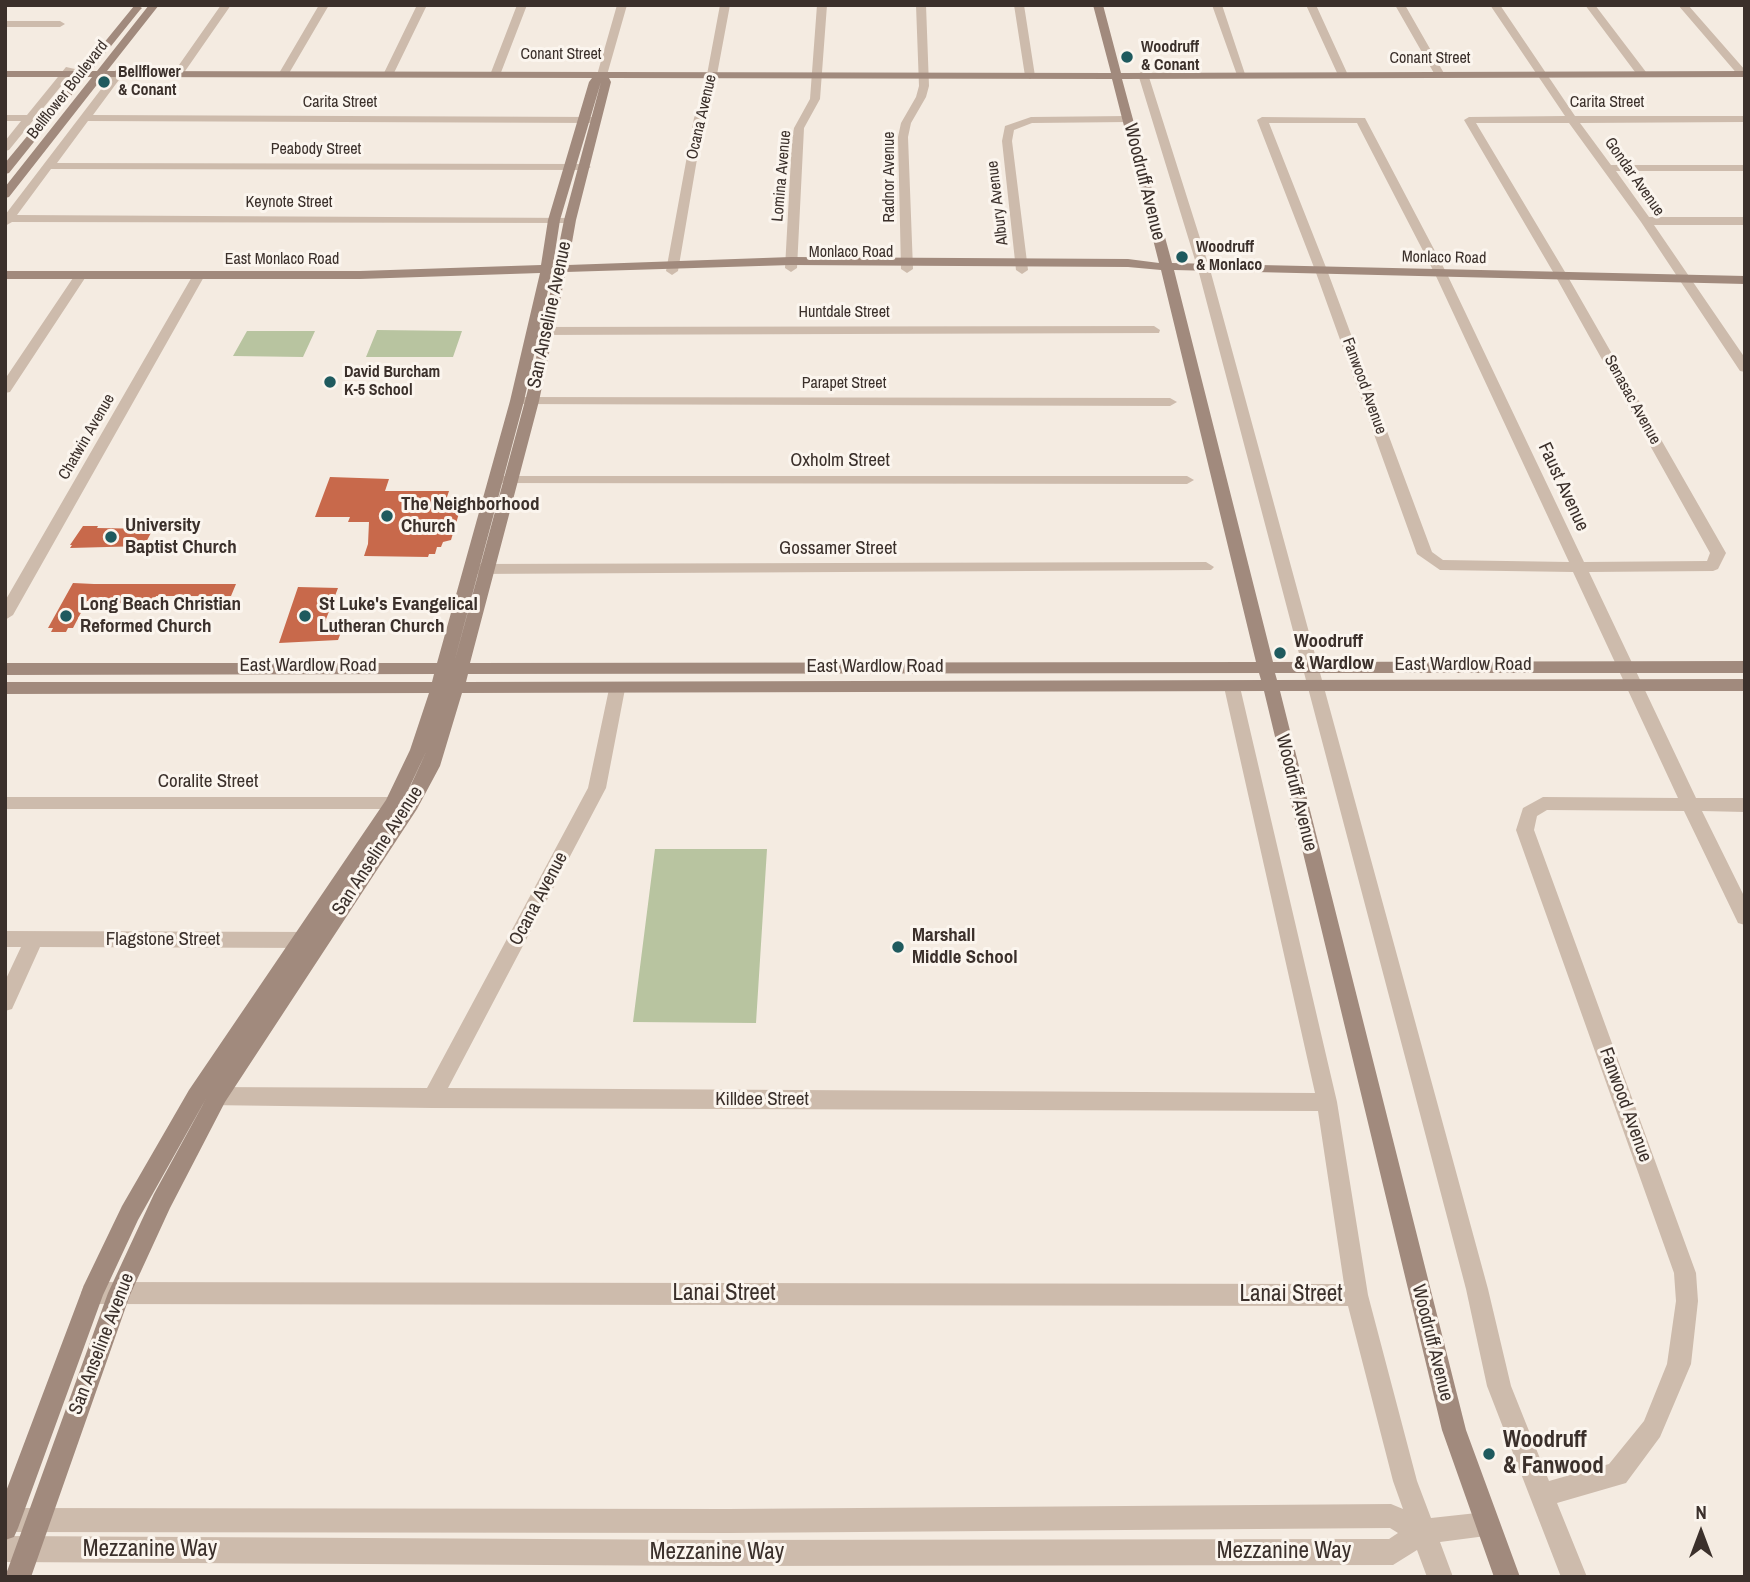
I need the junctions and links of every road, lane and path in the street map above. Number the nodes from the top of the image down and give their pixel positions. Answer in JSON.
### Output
{"nodes":[{"id":1,"x":139,"y":5,"type":"edge"},
{"id":2,"x":154,"y":5,"type":"edge"},
{"id":3,"x":226,"y":5,"type":"edge"},
{"id":4,"x":324,"y":5,"type":"edge"},
{"id":5,"x":422,"y":5,"type":"edge"},
{"id":6,"x":522,"y":5,"type":"edge"},
{"id":7,"x":622,"y":5,"type":"edge"},
{"id":8,"x":725,"y":5,"type":"edge"},
{"id":9,"x":822,"y":5,"type":"edge"},
{"id":10,"x":921,"y":5,"type":"edge"},
{"id":11,"x":1019,"y":5,"type":"edge"},
{"id":12,"x":1098,"y":5,"type":"edge"},
{"id":13,"x":1217,"y":5,"type":"edge"},
{"id":14,"x":1311,"y":5,"type":"edge"},
{"id":15,"x":1400,"y":5,"type":"edge"},
{"id":16,"x":1495,"y":5,"type":"edge"},
{"id":17,"x":1590,"y":5,"type":"edge"},
{"id":18,"x":1683,"y":5,"type":"edge"},
{"id":19,"x":5,"y":24,"type":"edge"},
{"id":20,"x":60,"y":24,"type":"dead end"},
{"id":21,"x":5,"y":72,"type":"edge"},
{"id":22,"x":68,"y":72,"type":"junction"},
{"id":23,"x":86,"y":72,"type":"junction"},
{"id":24,"x":102,"y":72,"type":"junction"},
{"id":25,"x":120,"y":72,"type":"junction"},
{"id":26,"x":179,"y":72,"type":"junction"},
{"id":27,"x":285,"y":72,"type":"junction"},
{"id":28,"x":389,"y":72,"type":"junction"},
{"id":29,"x":496,"y":73,"type":"junction"},
{"id":30,"x":602,"y":73,"type":"junction"},
{"id":31,"x":712,"y":73,"type":"junction"},
{"id":32,"x":817,"y":73,"type":"junction"},
{"id":33,"x":924,"y":74,"type":"junction"},
{"id":34,"x":1030,"y":74,"type":"junction"},
{"id":35,"x":1116,"y":74,"type":"junction"},
{"id":36,"x":1642,"y":74,"type":"junction"},
{"id":37,"x":1744,"y":74,"type":"edge"},
{"id":38,"x":1143,"y":75,"type":"junction"},
{"id":39,"x":1242,"y":75,"type":"junction"},
{"id":40,"x":1343,"y":75,"type":"junction"},
{"id":41,"x":1440,"y":75,"type":"junction"},
{"id":42,"x":1540,"y":75,"type":"junction"},
{"id":43,"x":5,"y":118,"type":"edge"},
{"id":44,"x":30,"y":118,"type":"junction"},
{"id":45,"x":85,"y":118,"type":"junction"},
{"id":46,"x":1128,"y":119,"type":"junction"},
{"id":47,"x":1574,"y":119,"type":"junction"},
{"id":48,"x":1745,"y":119,"type":"edge"},
{"id":49,"x":589,"y":120,"type":"junction"},
{"id":50,"x":1313,"y":120,"type":"joint"},
{"id":51,"x":1469,"y":120,"type":"joint"},
{"id":52,"x":5,"y":148,"type":"edge"},
{"id":53,"x":47,"y":166,"type":"junction"},
{"id":54,"x":577,"y":167,"type":"junction"},
{"id":55,"x":1608,"y":168,"type":"junction"},
{"id":56,"x":1745,"y":168,"type":"edge"},
{"id":57,"x":5,"y":171,"type":"edge"},
{"id":58,"x":5,"y":194,"type":"edge"},
{"id":59,"x":7,"y":220,"type":"edge"},
{"id":60,"x":562,"y":220,"type":"junction"},
{"id":61,"x":1646,"y":221,"type":"junction"},
{"id":62,"x":1745,"y":221,"type":"edge"},
{"id":63,"x":791,"y":265,"type":"junction"},
{"id":64,"x":907,"y":266,"type":"junction"},
{"id":65,"x":1022,"y":266,"type":"junction"},
{"id":66,"x":1165,"y":266,"type":"junction"},
{"id":67,"x":673,"y":267,"type":"junction"},
{"id":68,"x":1203,"y":267,"type":"junction"},
{"id":69,"x":1321,"y":270,"type":"junction"},
{"id":70,"x":553,"y":272,"type":"junction"},
{"id":71,"x":1441,"y":274,"type":"junction"},
{"id":72,"x":5,"y":275,"type":"edge"},
{"id":73,"x":1562,"y":277,"type":"junction"},
{"id":74,"x":79,"y":279,"type":"junction"},
{"id":75,"x":197,"y":279,"type":"junction"},
{"id":76,"x":1686,"y":279,"type":"junction"},
{"id":77,"x":1745,"y":280,"type":"edge"},
{"id":78,"x":5,"y":282,"type":"edge"},
{"id":79,"x":1154,"y":330,"type":"dead end"},
{"id":80,"x":542,"y":331,"type":"junction"},
{"id":81,"x":1730,"y":345,"type":"junction"},
{"id":82,"x":1745,"y":345,"type":"edge"},
{"id":83,"x":1745,"y":368,"type":"edge"},
{"id":84,"x":5,"y":390,"type":"edge"},
{"id":85,"x":524,"y":401,"type":"junction"},
{"id":86,"x":1170,"y":402,"type":"dead end"},
{"id":87,"x":503,"y":480,"type":"junction"},
{"id":88,"x":1187,"y":480,"type":"dead end"},
{"id":89,"x":1206,"y":567,"type":"dead end"},
{"id":90,"x":1579,"y":567,"type":"junction"},
{"id":91,"x":479,"y":569,"type":"junction"},
{"id":92,"x":5,"y":615,"type":"edge"},
{"id":93,"x":1623,"y":666,"type":"junction"},
{"id":94,"x":1265,"y":667,"type":"junction"},
{"id":95,"x":1310,"y":667,"type":"junction"},
{"id":96,"x":1745,"y":667,"type":"edge"},
{"id":97,"x":131,"y":668,"type":"junction"},
{"id":98,"x":285,"y":668,"type":"junction"},
{"id":99,"x":452,"y":668,"type":"junction"},
{"id":100,"x":5,"y":669,"type":"edge"},
{"id":101,"x":1745,"y":685,"type":"edge"},
{"id":102,"x":1633,"y":686,"type":"junction"},
{"id":103,"x":121,"y":687,"type":"junction"},
{"id":104,"x":279,"y":687,"type":"junction"},
{"id":105,"x":447,"y":687,"type":"junction"},
{"id":106,"x":1232,"y":687,"type":"junction"},
{"id":107,"x":1270,"y":687,"type":"junction"},
{"id":108,"x":1316,"y":687,"type":"junction"},
{"id":109,"x":5,"y":688,"type":"edge"},
{"id":110,"x":617,"y":689,"type":"junction"},
{"id":111,"x":5,"y":803,"type":"edge"},
{"id":112,"x":402,"y":803,"type":"junction"},
{"id":113,"x":1692,"y":805,"type":"junction"},
{"id":114,"x":1745,"y":805,"type":"edge"},
{"id":115,"x":1745,"y":918,"type":"edge"},
{"id":116,"x":5,"y":939,"type":"edge"},
{"id":117,"x":34,"y":940,"type":"junction"},
{"id":118,"x":312,"y":940,"type":"junction"},
{"id":119,"x":5,"y":1003,"type":"edge"},
{"id":120,"x":196,"y":1096,"type":"junction"},
{"id":121,"x":218,"y":1096,"type":"junction"},
{"id":122,"x":432,"y":1099,"type":"junction"},
{"id":123,"x":1327,"y":1102,"type":"junction"},
{"id":124,"x":92,"y":1293,"type":"junction"},
{"id":125,"x":119,"y":1293,"type":"junction"},
{"id":126,"x":1357,"y":1295,"type":"junction"},
{"id":127,"x":1540,"y":1496,"type":"junction"},
{"id":128,"x":38,"y":1520,"type":"junction"},
{"id":129,"x":728,"y":1521,"type":"junction"},
{"id":130,"x":6,"y":1522,"type":"edge"},
{"id":131,"x":1486,"y":1524,"type":"junction"},
{"id":132,"x":1422,"y":1531,"type":"junction"},
{"id":133,"x":17,"y":1549,"type":"edge"},
{"id":134,"x":726,"y":1553,"type":"junction"},
{"id":135,"x":18,"y":1577,"type":"edge"},
{"id":136,"x":1440,"y":1577,"type":"edge"},
{"id":137,"x":1507,"y":1577,"type":"edge"},
{"id":138,"x":1574,"y":1577,"type":"edge"}],
"edges":[{"from":1,"to":23,"type":"street","name":"Bellflower Boulevard"},
{"from":2,"to":24,"type":"street","name":"Bellflower Boulevard"},
{"from":3,"to":26,"type":"street"},
{"from":4,"to":27,"type":"street"},
{"from":5,"to":28,"type":"street"},
{"from":6,"to":29,"type":"street"},
{"from":7,"to":30,"type":"street","name":"San Anseline Avenue"},
{"from":8,"to":31,"type":"street","name":"Ocana Avenue"},
{"from":9,"to":32,"type":"street","name":"Lomina Avenue"},
{"from":10,"to":33,"type":"street","name":"Radnor Avenue"},
{"from":11,"to":34,"type":"street"},
{"from":12,"to":35,"type":"street","name":"Woodruff Avenue"},
{"from":13,"to":39,"type":"street"},
{"from":14,"to":40,"type":"street"},
{"from":15,"to":41,"type":"street"},
{"from":16,"to":42,"type":"street","name":"Gondar Avenue"},
{"from":17,"to":36,"type":"street"},
{"from":18,"to":37,"type":"street"},
{"from":19,"to":20,"type":"street"},
{"from":21,"to":22,"type":"street","name":"Conant Street"},
{"from":22,"to":23,"type":"street","name":"Conant Street"},
{"from":22,"to":44,"type":"street","name":"Bellflower Boulevard"},
{"from":23,"to":24,"type":"street","name":"Conant Street"},
{"from":23,"to":57,"type":"street","name":"Bellflower Boulevard"},
{"from":24,"to":25,"type":"street","name":"Conant Street"},
{"from":24,"to":58,"type":"street","name":"Bellflower Boulevard"},
{"from":25,"to":26,"type":"street","name":"Conant Street"},
{"from":25,"to":45,"type":"street","name":"Bellflower Boulevard"},
{"from":26,"to":27,"type":"street","name":"Conant Street"},
{"from":27,"to":28,"type":"street","name":"Conant Street"},
{"from":28,"to":29,"type":"street","name":"Conant Street"},
{"from":29,"to":30,"type":"street","name":"Conant Street"},
{"from":30,"to":31,"type":"street","name":"Conant Street"},
{"from":30,"to":49,"type":"street","name":"San Anseline Avenue"},
{"from":31,"to":32,"type":"street","name":"Conant Street"},
{"from":31,"to":67,"type":"street","name":"Ocana Avenue"},
{"from":32,"to":33,"type":"street","name":"Conant Street"},
{"from":32,"to":63,"type":"street","name":"Lomina Avenue"},
{"from":33,"to":34,"type":"street","name":"Conant Street"},
{"from":33,"to":64,"type":"street","name":"Radnor Avenue"},
{"from":34,"to":35,"type":"street","name":"Conant Street"},
{"from":35,"to":38,"type":"street","name":"Conant Street"},
{"from":35,"to":46,"type":"street","name":"Woodruff Avenue"},
{"from":36,"to":37,"type":"street","name":"Conant Street"},
{"from":36,"to":42,"type":"street","name":"Conant Street"},
{"from":38,"to":39,"type":"street","name":"Conant Street"},
{"from":38,"to":68,"type":"street","name":"Woodruff Avenue"},
{"from":39,"to":40,"type":"street","name":"Conant Street"},
{"from":40,"to":41,"type":"street","name":"Conant Street"},
{"from":41,"to":42,"type":"street","name":"Conant Street"},
{"from":42,"to":47,"type":"street","name":"Gondar Avenue"},
{"from":43,"to":44,"type":"street"},
{"from":44,"to":52,"type":"street","name":"Bellflower Boulevard"},
{"from":45,"to":49,"type":"street","name":"Carita Street"},
{"from":45,"to":53,"type":"street","name":"Bellflower Boulevard"},
{"from":46,"to":65,"type":"street","name":"Albury Avenue"},
{"from":46,"to":66,"type":"street","name":"Woodruff Avenue"},
{"from":47,"to":48,"type":"street","name":"Carita Street"},
{"from":47,"to":51,"type":"street","name":"Carita Street"},
{"from":47,"to":55,"type":"street","name":"Gondar Avenue"},
{"from":49,"to":54,"type":"street","name":"San Anseline Avenue"},
{"from":50,"to":69,"type":"street","name":"Fanwood Avenue"},
{"from":50,"to":71,"type":"street","name":"Faust Avenue"},
{"from":51,"to":73,"type":"street","name":"Senasac Avenue"},
{"from":53,"to":54,"type":"street","name":"Peabody Street"},
{"from":53,"to":59,"type":"street","name":"Bellflower Boulevard"},
{"from":54,"to":60,"type":"street","name":"San Anseline Avenue"},
{"from":55,"to":56,"type":"street"},
{"from":55,"to":61,"type":"street","name":"Gondar Avenue"},
{"from":59,"to":60,"type":"street","name":"Keynote Street"},
{"from":60,"to":70,"type":"street","name":"San Anseline Avenue"},
{"from":61,"to":62,"type":"street"},
{"from":61,"to":76,"type":"street","name":"Gondar Avenue"},
{"from":63,"to":64,"type":"street","name":"Monlaco Road"},
{"from":63,"to":67,"type":"street","name":"Monlaco Road"},
{"from":64,"to":65,"type":"street","name":"Monlaco Road"},
{"from":65,"to":66,"type":"street","name":"Monlaco Road"},
{"from":66,"to":68,"type":"street","name":"Monlaco Road"},
{"from":66,"to":94,"type":"street","name":"Woodruff Avenue"},
{"from":67,"to":70,"type":"street","name":"Monlaco Road"},
{"from":68,"to":69,"type":"street","name":"Monlaco Road"},
{"from":68,"to":95,"type":"street","name":"Woodruff Avenue"},
{"from":69,"to":71,"type":"street","name":"Monlaco Road"},
{"from":69,"to":90,"type":"street","name":"Fanwood Avenue"},
{"from":70,"to":75,"type":"street","name":"East Monlaco Road"},
{"from":70,"to":80,"type":"street","name":"San Anseline Avenue"},
{"from":71,"to":73,"type":"street","name":"Monlaco Road"},
{"from":71,"to":90,"type":"street","name":"Faust Avenue"},
{"from":72,"to":74,"type":"street","name":"East Monlaco Road"},
{"from":73,"to":76,"type":"street","name":"Monlaco Road"},
{"from":73,"to":90,"type":"street","name":"Senasac Avenue"},
{"from":74,"to":75,"type":"street","name":"East Monlaco Road"},
{"from":74,"to":78,"type":"street","name":"East Monlaco Road"},
{"from":74,"to":84,"type":"street"},
{"from":75,"to":92,"type":"street","name":"Chatwin Avenue"},
{"from":76,"to":77,"type":"street","name":"Monlaco Road"},
{"from":76,"to":81,"type":"street","name":"Gondar Avenue"},
{"from":79,"to":80,"type":"street","name":"Huntdale Street"},
{"from":80,"to":85,"type":"street","name":"San Anseline Avenue"},
{"from":81,"to":82,"type":"street"},
{"from":81,"to":83,"type":"street","name":"Gondar Avenue"},
{"from":85,"to":86,"type":"street","name":"Parapet Street"},
{"from":85,"to":87,"type":"street","name":"San Anseline Avenue"},
{"from":87,"to":88,"type":"street","name":"Oxholm Street"},
{"from":87,"to":91,"type":"street","name":"San Anseline Avenue"},
{"from":89,"to":91,"type":"street","name":"Gossamer Street"},
{"from":90,"to":93,"type":"street","name":"Faust Avenue"},
{"from":91,"to":99,"type":"street","name":"San Anseline Avenue"},
{"from":93,"to":95,"type":"street","name":"East Wardlow Road"},
{"from":93,"to":96,"type":"street","name":"East Wardlow Road"},
{"from":93,"to":102,"type":"street","name":"Faust Avenue"},
{"from":94,"to":95,"type":"street","name":"East Wardlow Road"},
{"from":94,"to":99,"type":"street","name":"East Wardlow Road"},
{"from":94,"to":107,"type":"street","name":"Woodruff Avenue"},
{"from":95,"to":108,"type":"street","name":"Woodruff Avenue"},
{"from":97,"to":98,"type":"street","name":"East Wardlow Road"},
{"from":97,"to":100,"type":"street","name":"East Wardlow Road"},
{"from":97,"to":103,"type":"street"},
{"from":98,"to":99,"type":"street","name":"East Wardlow Road"},
{"from":98,"to":104,"type":"street"},
{"from":99,"to":105,"type":"street","name":"San Anseline Avenue"},
{"from":101,"to":102,"type":"street","name":"East Wardlow Road"},
{"from":102,"to":108,"type":"street","name":"East Wardlow Road"},
{"from":102,"to":113,"type":"street","name":"Faust Avenue"},
{"from":103,"to":104,"type":"street","name":"East Wardlow Road"},
{"from":103,"to":109,"type":"street","name":"East Wardlow Road"},
{"from":104,"to":105,"type":"street","name":"East Wardlow Road"},
{"from":105,"to":110,"type":"street","name":"East Wardlow Road"},
{"from":105,"to":112,"type":"street","name":"San Anseline Avenue"},
{"from":106,"to":107,"type":"street","name":"East Wardlow Road"},
{"from":106,"to":110,"type":"street","name":"East Wardlow Road"},
{"from":106,"to":123,"type":"street","name":"Woodruff Avenue"},
{"from":107,"to":108,"type":"street","name":"East Wardlow Road"},
{"from":107,"to":131,"type":"street","name":"Woodruff Avenue"},
{"from":108,"to":127,"type":"street","name":"Woodruff Avenue"},
{"from":110,"to":122,"type":"street","name":"Ocana Avenue"},
{"from":111,"to":112,"type":"street","name":"Coralite Street"},
{"from":112,"to":118,"type":"street","name":"San Anseline Avenue"},
{"from":113,"to":114,"type":"street"},
{"from":113,"to":115,"type":"street","name":"Faust Avenue"},
{"from":113,"to":127,"type":"street","name":"Fanwood Avenue"},
{"from":116,"to":117,"type":"street","name":"Flagstone Street"},
{"from":117,"to":118,"type":"street","name":"Flagstone Street"},
{"from":117,"to":119,"type":"street"},
{"from":118,"to":120,"type":"street","name":"San Anseline Avenue"},
{"from":118,"to":121,"type":"street","name":"San Anseline Avenue"},
{"from":120,"to":121,"type":"street","name":"Killdee Street"},
{"from":120,"to":124,"type":"street","name":"San Anseline Avenue"},
{"from":121,"to":122,"type":"street","name":"Killdee Street"},
{"from":121,"to":125,"type":"street","name":"San Anseline Avenue"},
{"from":122,"to":123,"type":"street","name":"Killdee Street"},
{"from":123,"to":126,"type":"street","name":"Woodruff Avenue"},
{"from":124,"to":125,"type":"street","name":"Lanai Street"},
{"from":124,"to":130,"type":"street","name":"San Anseline Avenue"},
{"from":125,"to":126,"type":"street","name":"Lanai Street"},
{"from":125,"to":128,"type":"street","name":"San Anseline Avenue"},
{"from":126,"to":132,"type":"street","name":"Woodruff Avenue"},
{"from":127,"to":138,"type":"street","name":"Woodruff Avenue"},
{"from":128,"to":129,"type":"street","name":"Mezzanine Way"},
{"from":128,"to":130,"type":"street","name":"Mezzanine Way"},
{"from":128,"to":133,"type":"street","name":"San Anseline Avenue"},
{"from":129,"to":132,"type":"street","name":"Mezzanine Way"},
{"from":129,"to":134,"type":"street"},
{"from":131,"to":132,"type":"street"},
{"from":131,"to":137,"type":"street","name":"Woodruff Avenue"},
{"from":132,"to":134,"type":"street","name":"Mezzanine Way"},
{"from":132,"to":136,"type":"street","name":"Woodruff Avenue"},
{"from":133,"to":134,"type":"street","name":"Mezzanine Way"},
{"from":133,"to":135,"type":"street","name":"San Anseline Avenue"}]}
